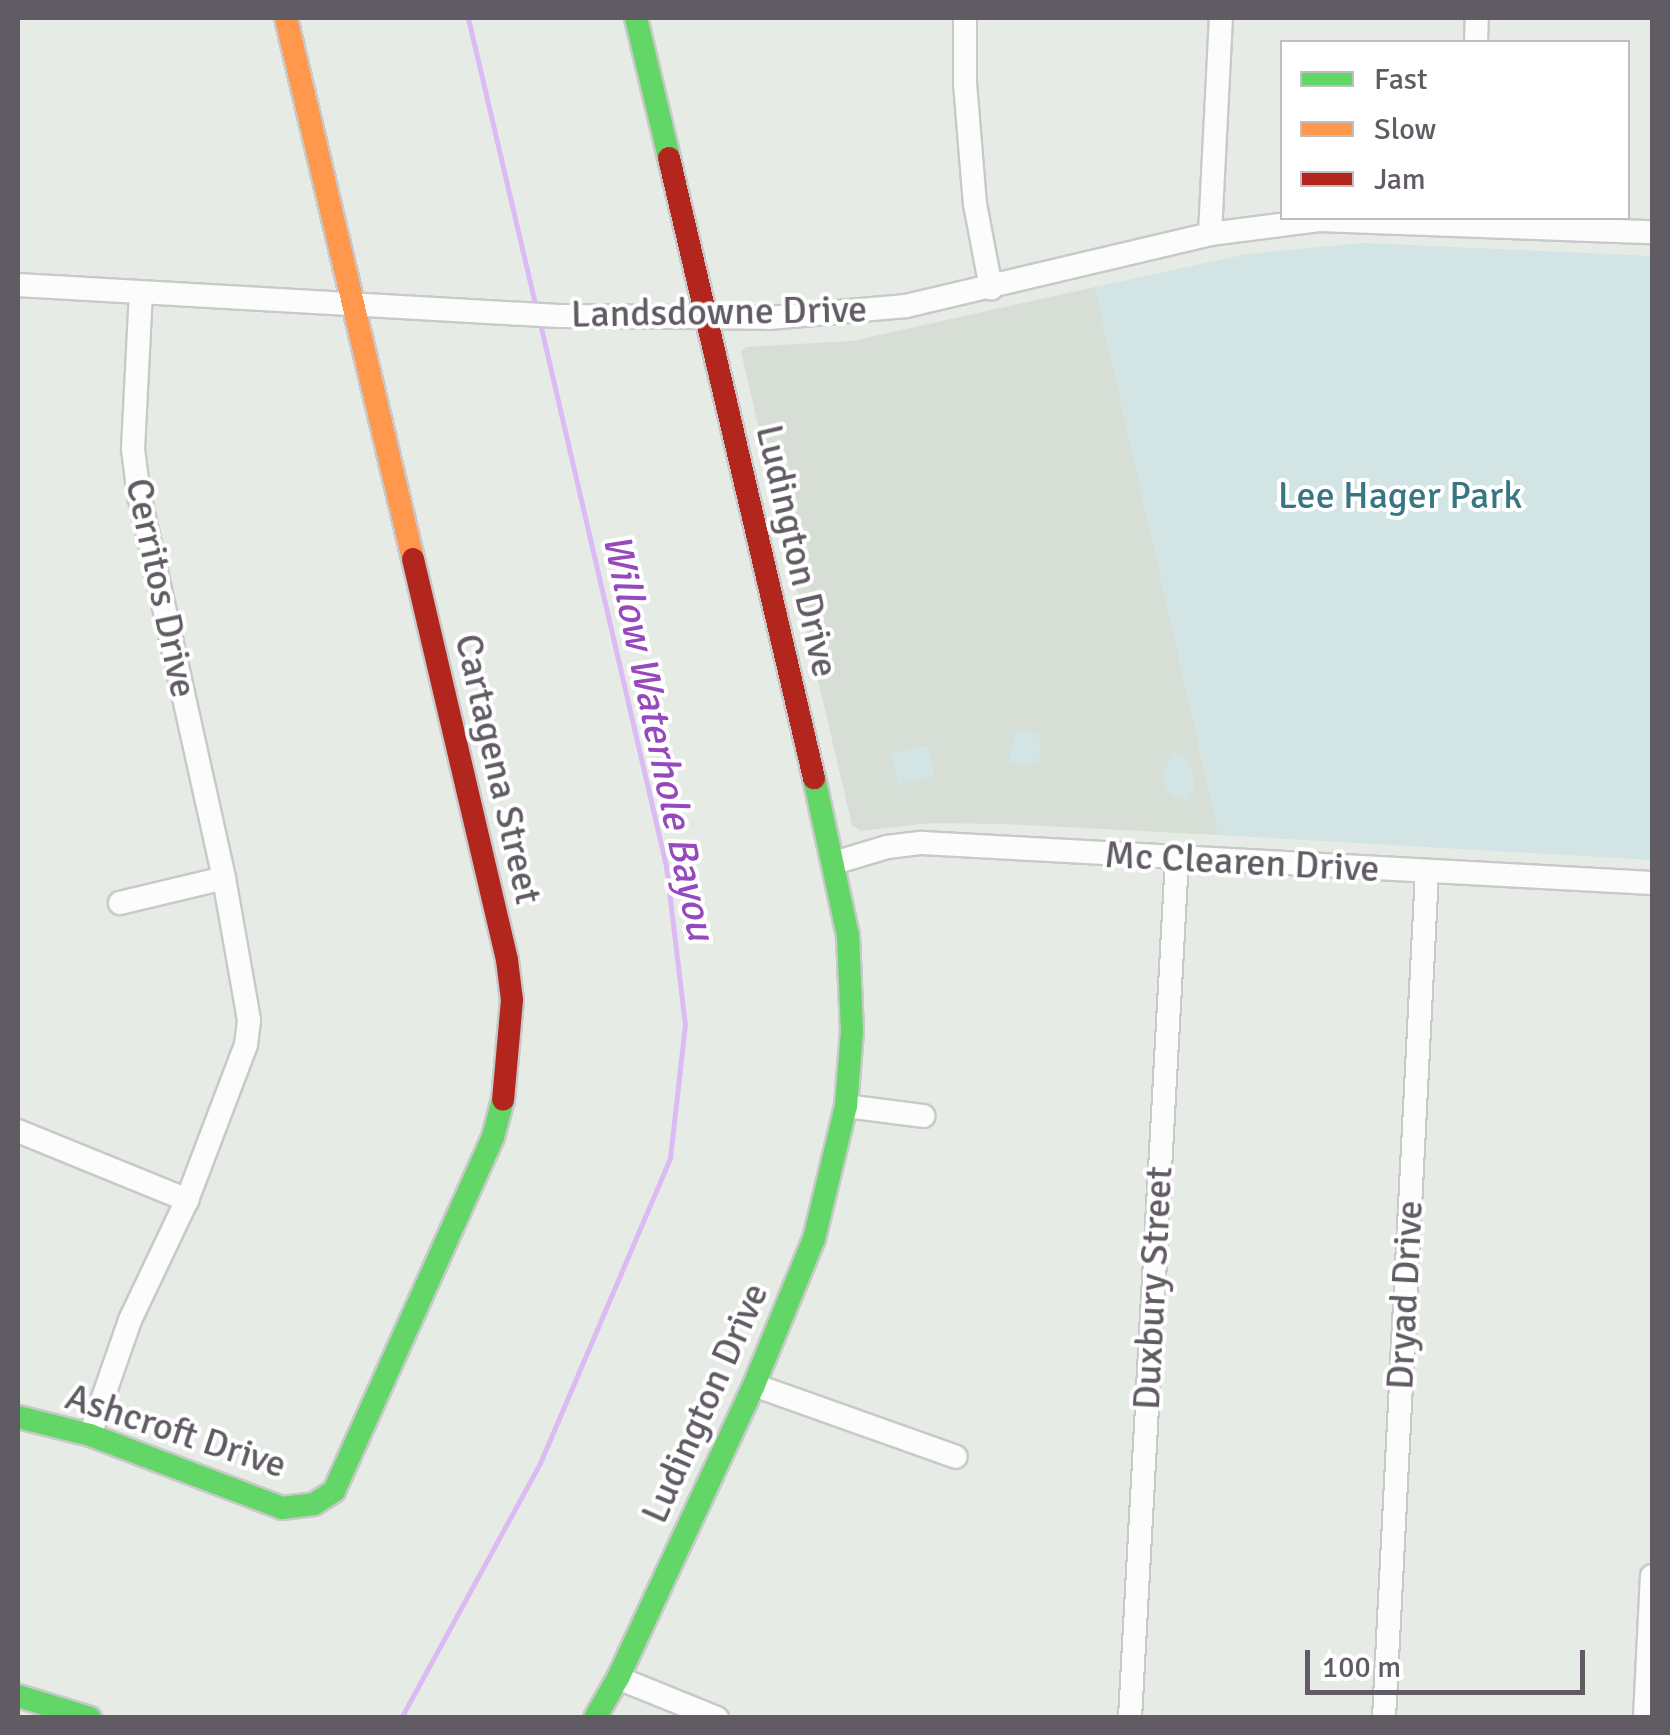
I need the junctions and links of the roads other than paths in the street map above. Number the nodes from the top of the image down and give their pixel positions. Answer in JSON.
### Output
{"nodes":[{"id":1,"x":286,"y":18,"type":"edge"},
{"id":2,"x":636,"y":18,"type":"edge"},
{"id":3,"x":965,"y":18,"type":"edge"},
{"id":4,"x":1222,"y":18,"type":"edge"},
{"id":5,"x":1467,"y":220,"type":"edge"},
{"id":6,"x":1652,"y":232,"type":"edge"},
{"id":7,"x":1210,"y":234,"type":"junction"},
{"id":8,"x":18,"y":284,"type":"edge"},
{"id":9,"x":991,"y":288,"type":"junction"},
{"id":10,"x":141,"y":294,"type":"junction"},
{"id":11,"x":354,"y":304,"type":"junction"},
{"id":12,"x":705,"y":318,"type":"junction"},
{"id":13,"x":1177,"y":858,"type":"junction"},
{"id":14,"x":834,"y":863,"type":"junction"},
{"id":15,"x":1427,"y":872,"type":"junction"},
{"id":16,"x":224,"y":878,"type":"junction"},
{"id":17,"x":1652,"y":883,"type":"edge"},
{"id":18,"x":120,"y":903,"type":"dead end"},
{"id":19,"x":846,"y":1106,"type":"junction"},
{"id":20,"x":923,"y":1116,"type":"dead end"},
{"id":21,"x":18,"y":1131,"type":"edge"},
{"id":22,"x":186,"y":1200,"type":"junction"},
{"id":23,"x":754,"y":1384,"type":"junction"},
{"id":24,"x":18,"y":1417,"type":"edge"},
{"id":25,"x":90,"y":1435,"type":"junction"},
{"id":26,"x":956,"y":1458,"type":"dead end"},
{"id":27,"x":314,"y":1504,"type":"joint"},
{"id":28,"x":1652,"y":1576,"type":"edge"},
{"id":29,"x":618,"y":1678,"type":"junction"},
{"id":30,"x":18,"y":1696,"type":"edge"},
{"id":31,"x":90,"y":1718,"type":"edge"},
{"id":32,"x":595,"y":1718,"type":"edge"},
{"id":33,"x":717,"y":1718,"type":"edge"},
{"id":34,"x":1130,"y":1718,"type":"edge"},
{"id":35,"x":1384,"y":1718,"type":"edge"},
{"id":36,"x":1645,"y":1718,"type":"edge"}],
"edges":[{"from":1,"to":11,"type":"street","name":"Cartagena Street"},
{"from":2,"to":12,"type":"street","name":"Ludington Drive"},
{"from":3,"to":9,"type":"street"},
{"from":4,"to":7,"type":"street"},
{"from":5,"to":6,"type":"street","name":"Landsdowne Drive"},
{"from":5,"to":7,"type":"street","name":"Landsdowne Drive"},
{"from":7,"to":9,"type":"street","name":"Landsdowne Drive"},
{"from":8,"to":10,"type":"street","name":"Landsdowne Drive"},
{"from":9,"to":12,"type":"street","name":"Landsdowne Drive"},
{"from":10,"to":11,"type":"street","name":"Landsdowne Drive"},
{"from":10,"to":16,"type":"street","name":"Cerritos Drive"},
{"from":11,"to":12,"type":"street","name":"Landsdowne Drive"},
{"from":11,"to":27,"type":"street","name":"Cartagena Street"},
{"from":12,"to":14,"type":"street","name":"Ludington Drive"},
{"from":13,"to":14,"type":"street","name":"Mc Clearen Drive"},
{"from":13,"to":15,"type":"street","name":"Mc Clearen Drive"},
{"from":13,"to":34,"type":"street","name":"Duxbury Street"},
{"from":14,"to":19,"type":"street","name":"Ludington Drive"},
{"from":15,"to":17,"type":"street","name":"Mc Clearen Drive"},
{"from":15,"to":35,"type":"street","name":"Dryad Drive"},
{"from":16,"to":18,"type":"street"},
{"from":16,"to":22,"type":"street","name":"Cerritos Drive"},
{"from":19,"to":20,"type":"street"},
{"from":19,"to":23,"type":"street","name":"Ludington Drive"},
{"from":21,"to":22,"type":"street"},
{"from":22,"to":25,"type":"street","name":"Cerritos Drive"},
{"from":23,"to":26,"type":"street"},
{"from":23,"to":29,"type":"street","name":"Ludington Drive"},
{"from":24,"to":25,"type":"street","name":"Ashcroft Drive"},
{"from":25,"to":27,"type":"street","name":"Ashcroft Drive"},
{"from":28,"to":36,"type":"street"},
{"from":29,"to":32,"type":"street","name":"Ludington Drive"},
{"from":29,"to":33,"type":"street"},
{"from":30,"to":31,"type":"street"}]}
